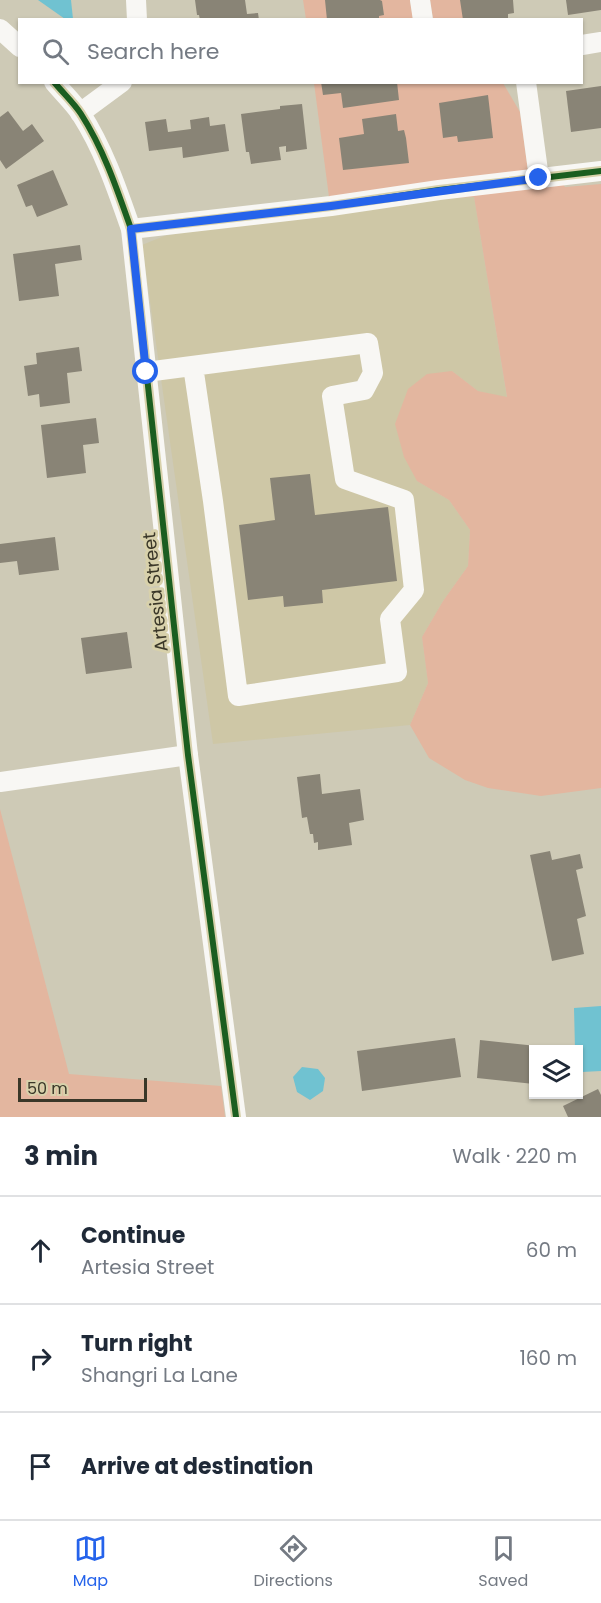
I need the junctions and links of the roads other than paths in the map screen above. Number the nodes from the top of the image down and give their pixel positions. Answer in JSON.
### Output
{"nodes":[{"id":1,"x":136,"y":0,"type":"edge"},
{"id":2,"x":420,"y":0,"type":"edge"},
{"id":3,"x":137,"y":18,"type":"edge"},
{"id":4,"x":423,"y":18,"type":"edge"},
{"id":5,"x":601,"y":42,"type":"edge"},
{"id":6,"x":583,"y":45,"type":"edge"},
{"id":7,"x":56,"y":84,"type":"edge"},
{"id":8,"x":119,"y":84,"type":"edge"},
{"id":9,"x":526,"y":84,"type":"edge"},
{"id":10,"x":80,"y":113,"type":"junction"},
{"id":11,"x":601,"y":171,"type":"edge"},
{"id":12,"x":539,"y":178,"type":"junction"},
{"id":13,"x":131,"y":229,"type":"junction"},
{"id":14,"x":193,"y":366,"type":"junction"},
{"id":15,"x":146,"y":372,"type":"junction"},
{"id":16,"x":188,"y":755,"type":"junction"},
{"id":17,"x":0,"y":782,"type":"edge"},
{"id":18,"x":237,"y":1117,"type":"edge"}],
"edges":[{"from":1,"to":3,"type":"street"},
{"from":2,"to":4,"type":"street"},
{"from":5,"to":6,"type":"street"},
{"from":7,"to":10,"type":"street","name":"Artesia Street"},
{"from":8,"to":10,"type":"street"},
{"from":9,"to":12,"type":"street"},
{"from":10,"to":13,"type":"street","name":"Artesia Street"},
{"from":11,"to":12,"type":"street"},
{"from":12,"to":13,"type":"street"},
{"from":13,"to":15,"type":"street","name":"Artesia Street"},
{"from":14,"to":14,"type":"street"},
{"from":14,"to":15,"type":"street"},
{"from":15,"to":16,"type":"street","name":"Artesia Street"},
{"from":16,"to":17,"type":"street"},
{"from":16,"to":18,"type":"street","name":"Artesia Street"}]}
